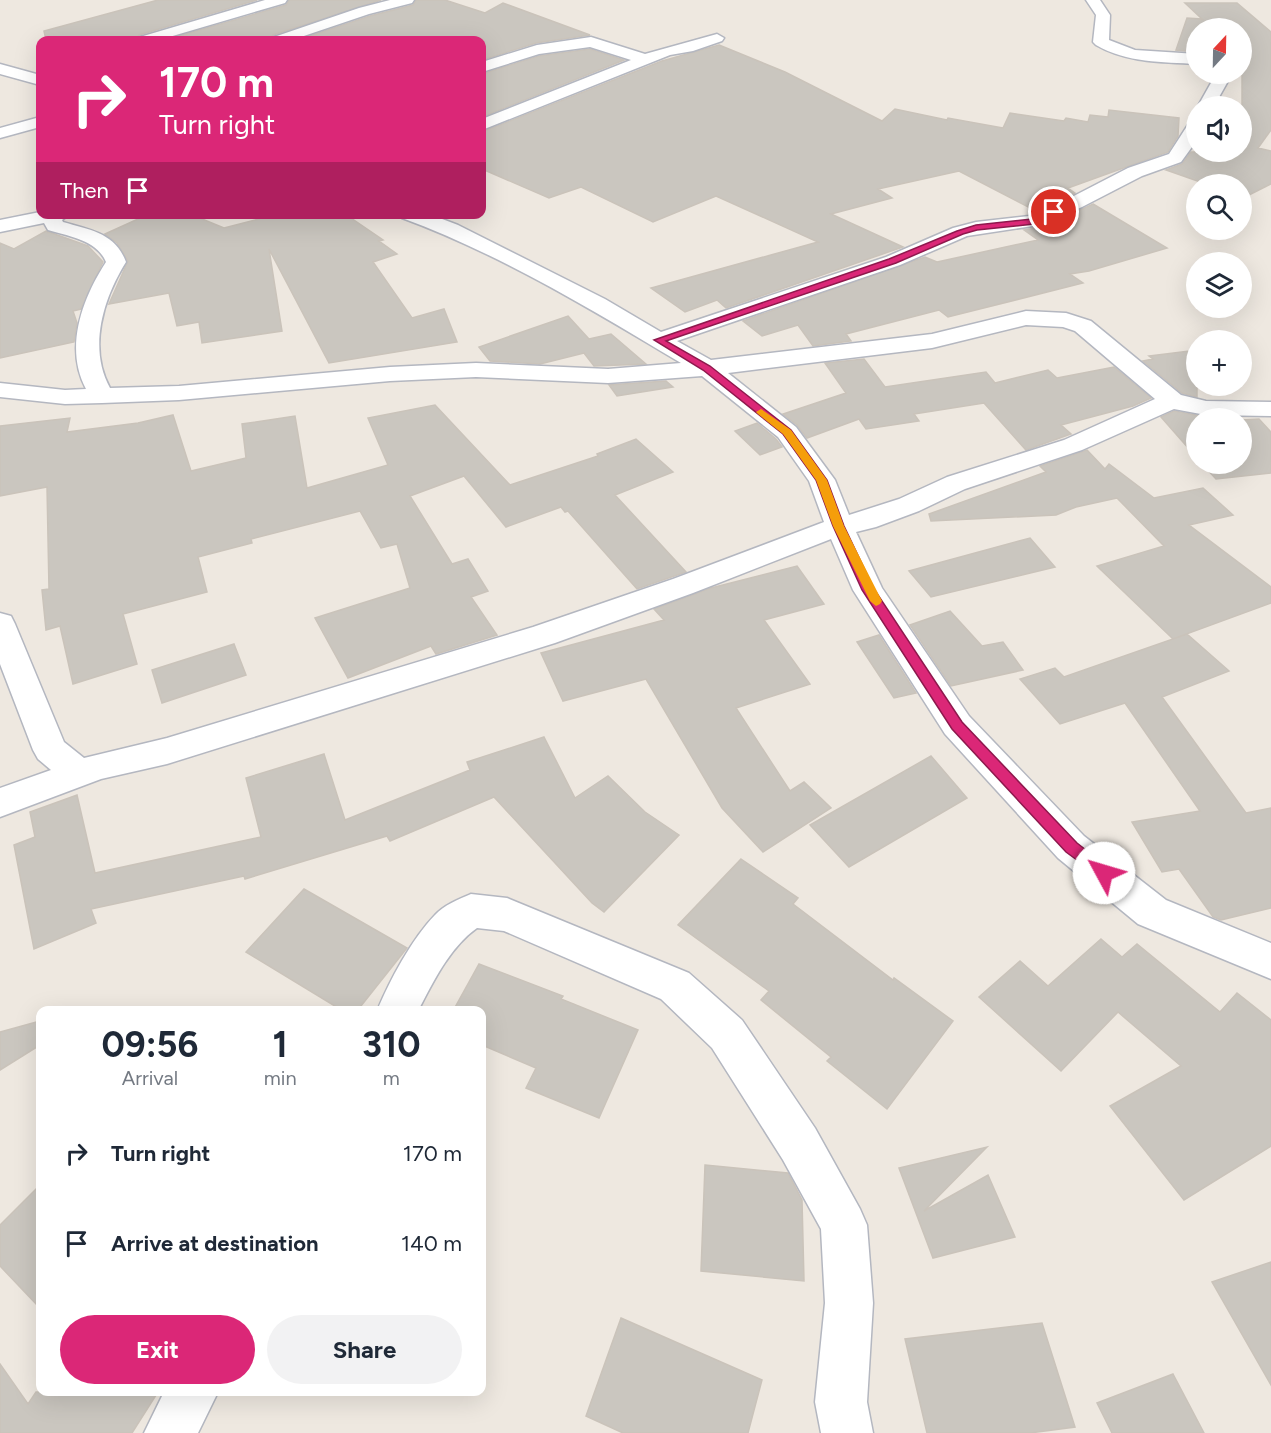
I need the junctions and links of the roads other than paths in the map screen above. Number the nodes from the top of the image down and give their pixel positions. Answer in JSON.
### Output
{"nodes":[{"id":1,"x":280,"y":0,"type":"edge"},
{"id":2,"x":407,"y":0,"type":"edge"},
{"id":3,"x":1092,"y":0,"type":"edge"},
{"id":4,"x":158,"y":36,"type":"edge"},
{"id":5,"x":290,"y":36,"type":"edge"},
{"id":6,"x":717,"y":38,"type":"dead end"},
{"id":7,"x":1186,"y":58,"type":"edge"},
{"id":8,"x":647,"y":60,"type":"junction"},
{"id":9,"x":486,"y":66,"type":"edge"},
{"id":10,"x":0,"y":69,"type":"edge"},
{"id":11,"x":36,"y":77,"type":"edge"},
{"id":12,"x":0,"y":88,"type":"edge"},
{"id":13,"x":36,"y":123,"type":"edge"},
{"id":14,"x":486,"y":123,"type":"edge"},
{"id":15,"x":0,"y":133,"type":"edge"},
{"id":16,"x":1186,"y":144,"type":"edge"},
{"id":17,"x":36,"y":219,"type":"edge"},
{"id":18,"x":56,"y":219,"type":"edge"},
{"id":19,"x":423,"y":219,"type":"edge"},
{"id":20,"x":0,"y":226,"type":"edge"},
{"id":21,"x":658,"y":340,"type":"junction"},
{"id":22,"x":707,"y":368,"type":"junction"},
{"id":23,"x":0,"y":390,"type":"edge"},
{"id":24,"x":102,"y":396,"type":"junction"},
{"id":25,"x":1173,"y":401,"type":"junction"},
{"id":26,"x":1271,"y":409,"type":"edge"},
{"id":27,"x":838,"y":526,"type":"junction"},
{"id":28,"x":0,"y":624,"type":"edge"},
{"id":29,"x":79,"y":773,"type":"junction"},
{"id":30,"x":0,"y":803,"type":"edge"},
{"id":31,"x":1271,"y":961,"type":"edge"},
{"id":32,"x":400,"y":1006,"type":"edge"},
{"id":33,"x":190,"y":1396,"type":"edge"},
{"id":34,"x":170,"y":1433,"type":"edge"},
{"id":35,"x":847,"y":1433,"type":"edge"}],
"edges":[{"from":1,"to":4,"type":"street"},
{"from":2,"to":5,"type":"street"},
{"from":3,"to":7,"type":"street"},
{"from":6,"to":8,"type":"street"},
{"from":8,"to":9,"type":"street"},
{"from":8,"to":14,"type":"street"},
{"from":10,"to":11,"type":"street"},
{"from":11,"to":12,"type":"street"},
{"from":13,"to":15,"type":"street"},
{"from":16,"to":21,"type":"street"},
{"from":17,"to":20,"type":"street"},
{"from":18,"to":24,"type":"street"},
{"from":19,"to":21,"type":"street"},
{"from":21,"to":22,"type":"street"},
{"from":22,"to":24,"type":"street"},
{"from":22,"to":25,"type":"street"},
{"from":22,"to":27,"type":"street"},
{"from":23,"to":24,"type":"street"},
{"from":25,"to":26,"type":"street"},
{"from":25,"to":27,"type":"street"},
{"from":27,"to":29,"type":"street"},
{"from":27,"to":31,"type":"street"},
{"from":28,"to":29,"type":"street"},
{"from":29,"to":30,"type":"street"},
{"from":32,"to":35,"type":"street"},
{"from":33,"to":34,"type":"street"}]}
